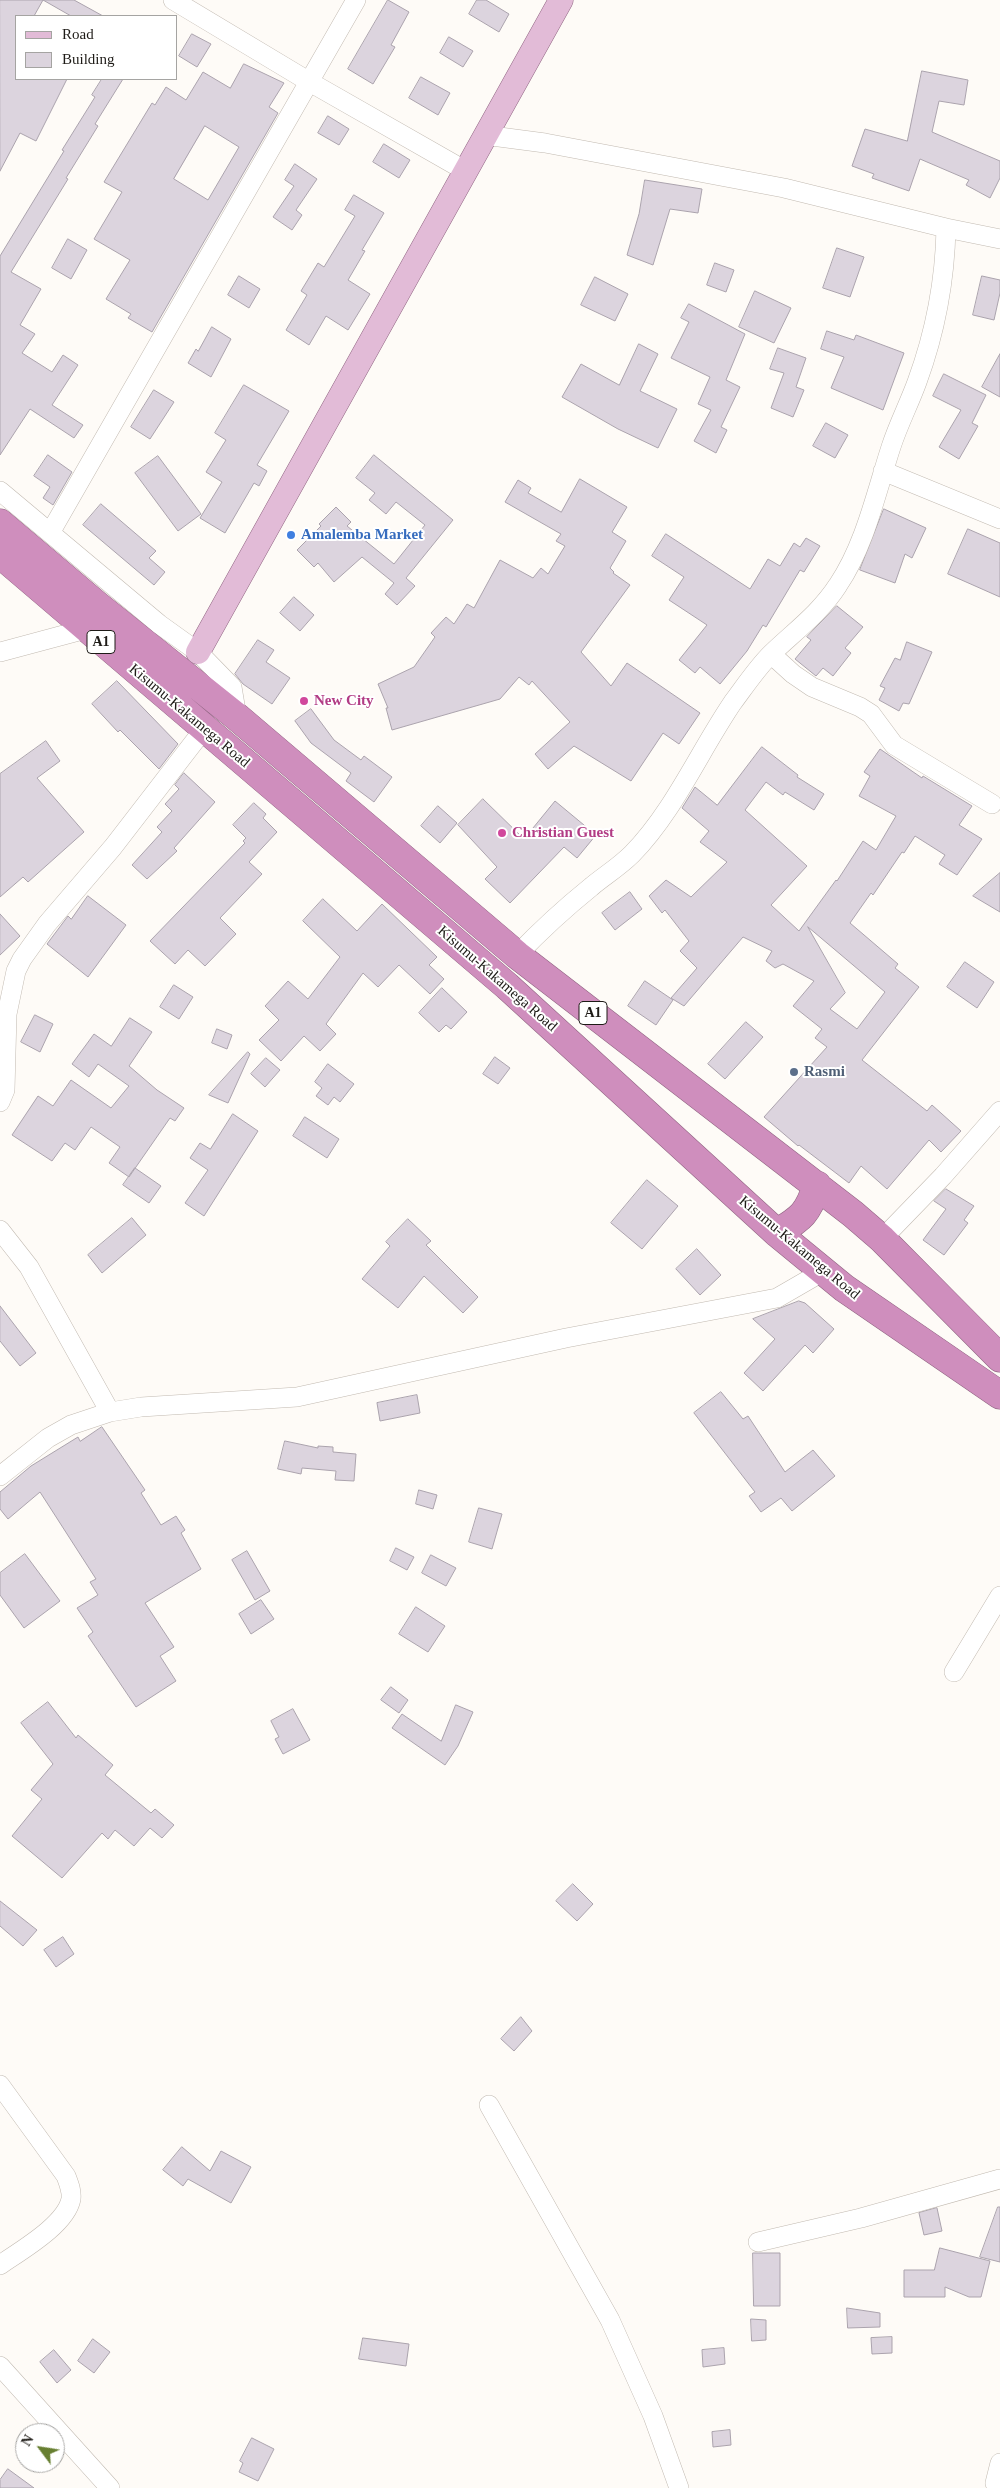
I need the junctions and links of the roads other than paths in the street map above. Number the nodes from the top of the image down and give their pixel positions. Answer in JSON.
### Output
{"nodes":[{"id":1,"x":173,"y":0,"type":"edge"},
{"id":2,"x":356,"y":0,"type":"edge"},
{"id":3,"x":561,"y":0,"type":"edge"},
{"id":4,"x":308,"y":82,"type":"junction"},
{"id":5,"x":484,"y":135,"type":"junction"},
{"id":6,"x":464,"y":170,"type":"junction"},
{"id":7,"x":946,"y":228,"type":"junction"},
{"id":8,"x":1000,"y":239,"type":"edge"},
{"id":9,"x":883,"y":471,"type":"junction"},
{"id":10,"x":0,"y":491,"type":"edge"},
{"id":11,"x":1000,"y":519,"type":"edge"},
{"id":12,"x":0,"y":523,"type":"edge"},
{"id":13,"x":50,"y":534,"type":"junction"},
{"id":14,"x":0,"y":554,"type":"edge"},
{"id":15,"x":86,"y":629,"type":"junction"},
{"id":16,"x":0,"y":652,"type":"edge"},
{"id":17,"x":198,"y":652,"type":"junction"},
{"id":18,"x":771,"y":654,"type":"junction"},
{"id":19,"x":237,"y":717,"type":"junction"},
{"id":20,"x":204,"y":728,"type":"junction"},
{"id":21,"x":992,"y":804,"type":"dead end"},
{"id":22,"x":517,"y":955,"type":"junction"},
{"id":23,"x":0,"y":1102,"type":"edge"},
{"id":24,"x":1000,"y":1112,"type":"edge"},
{"id":25,"x":817,"y":1185,"type":"junction"},
{"id":26,"x":0,"y":1230,"type":"edge"},
{"id":27,"x":777,"y":1233,"type":"junction"},
{"id":28,"x":882,"y":1239,"type":"junction"},
{"id":29,"x":822,"y":1272,"type":"junction"},
{"id":30,"x":1000,"y":1358,"type":"edge"},
{"id":31,"x":1000,"y":1395,"type":"edge"},
{"id":32,"x":110,"y":1412,"type":"junction"},
{"id":33,"x":0,"y":1476,"type":"edge"},
{"id":34,"x":1000,"y":1596,"type":"edge"},
{"id":35,"x":954,"y":1672,"type":"dead end"},
{"id":36,"x":0,"y":2084,"type":"edge"},
{"id":37,"x":489,"y":2105,"type":"dead end"},
{"id":38,"x":1000,"y":2179,"type":"edge"},
{"id":39,"x":758,"y":2242,"type":"dead end"},
{"id":40,"x":0,"y":2265,"type":"edge"},
{"id":41,"x":0,"y":2366,"type":"edge"},
{"id":42,"x":1000,"y":2462,"type":"edge"},
{"id":43,"x":996,"y":2486,"type":"edge"},
{"id":44,"x":110,"y":2488,"type":"edge"},
{"id":45,"x":679,"y":2488,"type":"edge"}],
"edges":[{"from":1,"to":4,"type":"street"},
{"from":2,"to":4,"type":"street"},
{"from":3,"to":5,"type":"main road"},
{"from":4,"to":6,"type":"street"},
{"from":4,"to":13,"type":"street"},
{"from":5,"to":6,"type":"main road"},
{"from":5,"to":7,"type":"street"},
{"from":6,"to":17,"type":"main road"},
{"from":7,"to":8,"type":"street"},
{"from":7,"to":9,"type":"street"},
{"from":9,"to":11,"type":"street"},
{"from":9,"to":18,"type":"street"},
{"from":10,"to":13,"type":"street"},
{"from":12,"to":19,"type":"highway","name":"Kisumu-Kakamega Road","number":"A1"},
{"from":13,"to":17,"type":"street"},
{"from":14,"to":15,"type":"highway","name":"Kisumu-Kakamega Road","number":"A1"},
{"from":15,"to":16,"type":"street"},
{"from":15,"to":20,"type":"highway","name":"Kisumu-Kakamega Road","number":"A1"},
{"from":17,"to":19,"type":"street"},
{"from":18,"to":21,"type":"street"},
{"from":18,"to":22,"type":"street"},
{"from":19,"to":22,"type":"highway","name":"Kisumu-Kakamega Road","number":"A1"},
{"from":20,"to":23,"type":"street"},
{"from":20,"to":27,"type":"highway","name":"Kisumu-Kakamega Road","number":"A1"},
{"from":22,"to":25,"type":"highway","name":"Kisumu-Kakamega Road","number":"A1"},
{"from":24,"to":28,"type":"street"},
{"from":25,"to":27,"type":"highway"},
{"from":25,"to":28,"type":"highway","name":"Kisumu-Kakamega Road","number":"A1"},
{"from":26,"to":32,"type":"street"},
{"from":27,"to":29,"type":"highway","name":"Kisumu-Kakamega Road","number":"A1"},
{"from":28,"to":30,"type":"highway","name":"Kisumu-Kakamega Road","number":"A1"},
{"from":29,"to":31,"type":"highway","name":"Kisumu-Kakamega Road","number":"A1"},
{"from":29,"to":32,"type":"street"},
{"from":32,"to":33,"type":"street"},
{"from":34,"to":35,"type":"street"},
{"from":36,"to":40,"type":"street"},
{"from":37,"to":45,"type":"street"},
{"from":38,"to":39,"type":"street"},
{"from":41,"to":44,"type":"street"},
{"from":42,"to":43,"type":"street"}]}
